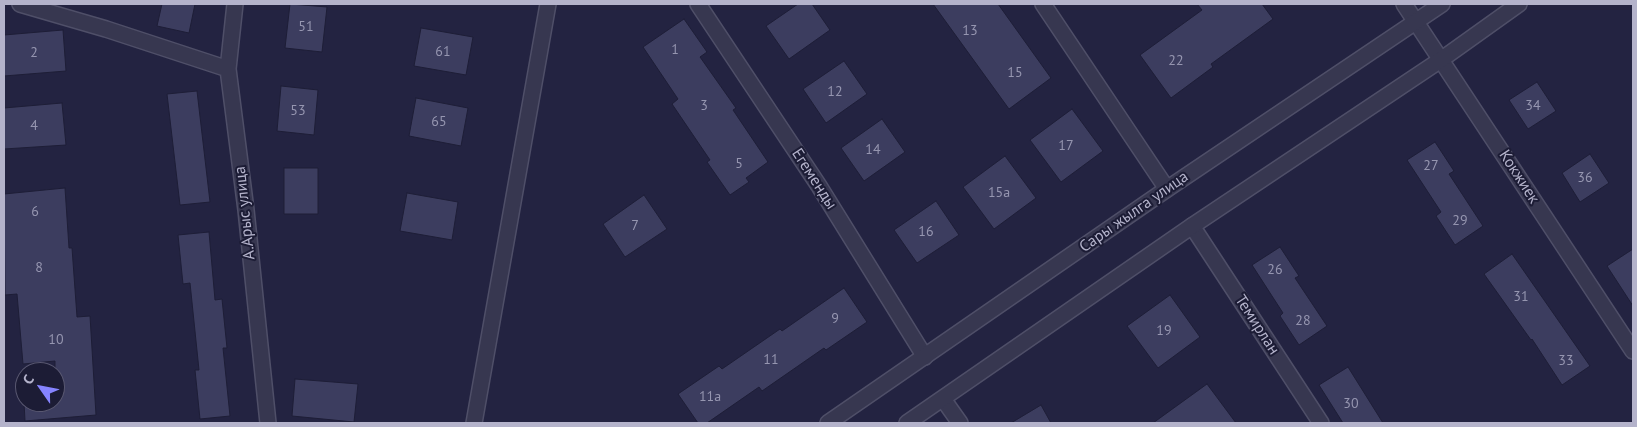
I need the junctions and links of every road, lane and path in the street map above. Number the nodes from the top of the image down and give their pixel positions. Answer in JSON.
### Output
{"nodes":[{"id":1,"x":20,"y":4,"type":"edge"},
{"id":2,"x":235,"y":4,"type":"edge"},
{"id":3,"x":548,"y":4,"type":"edge"},
{"id":4,"x":698,"y":4,"type":"edge"},
{"id":5,"x":1043,"y":4,"type":"edge"},
{"id":6,"x":1404,"y":4,"type":"edge"},
{"id":7,"x":1442,"y":4,"type":"edge"},
{"id":8,"x":1519,"y":4,"type":"edge"},
{"id":9,"x":1417,"y":22,"type":"junction"},
{"id":10,"x":1442,"y":59,"type":"junction"},
{"id":11,"x":228,"y":69,"type":"junction"},
{"id":12,"x":1167,"y":189,"type":"junction"},
{"id":13,"x":1192,"y":226,"type":"junction"},
{"id":14,"x":1633,"y":351,"type":"edge"},
{"id":15,"x":925,"y":357,"type":"junction"},
{"id":16,"x":943,"y":399,"type":"junction"},
{"id":17,"x":268,"y":423,"type":"edge"},
{"id":18,"x":474,"y":423,"type":"edge"},
{"id":19,"x":828,"y":423,"type":"edge"},
{"id":20,"x":907,"y":423,"type":"edge"},
{"id":21,"x":960,"y":423,"type":"edge"},
{"id":22,"x":1321,"y":423,"type":"edge"}],
"edges":[{"from":1,"to":11,"type":"street"},
{"from":2,"to":11,"type":"street","name":"А.Арыс улица"},
{"from":3,"to":18,"type":"street"},
{"from":4,"to":15,"type":"street","name":"Егеменды"},
{"from":5,"to":12,"type":"street"},
{"from":6,"to":9,"type":"street","name":"Кокжиек"},
{"from":7,"to":9,"type":"street","name":"Сары жылга улица"},
{"from":8,"to":10,"type":"street"},
{"from":9,"to":10,"type":"street","name":"Кокжиек"},
{"from":9,"to":12,"type":"street","name":"Сары жылга улица"},
{"from":10,"to":13,"type":"street"},
{"from":10,"to":14,"type":"street","name":"Кокжиек"},
{"from":11,"to":17,"type":"street","name":"А.Арыс улица"},
{"from":12,"to":15,"type":"street","name":"Сары жылга улица"},
{"from":13,"to":16,"type":"street"},
{"from":13,"to":22,"type":"street","name":"Темирлан"},
{"from":15,"to":19,"type":"street","name":"Сары жылга улица"},
{"from":16,"to":20,"type":"street"},
{"from":16,"to":21,"type":"street"}]}
